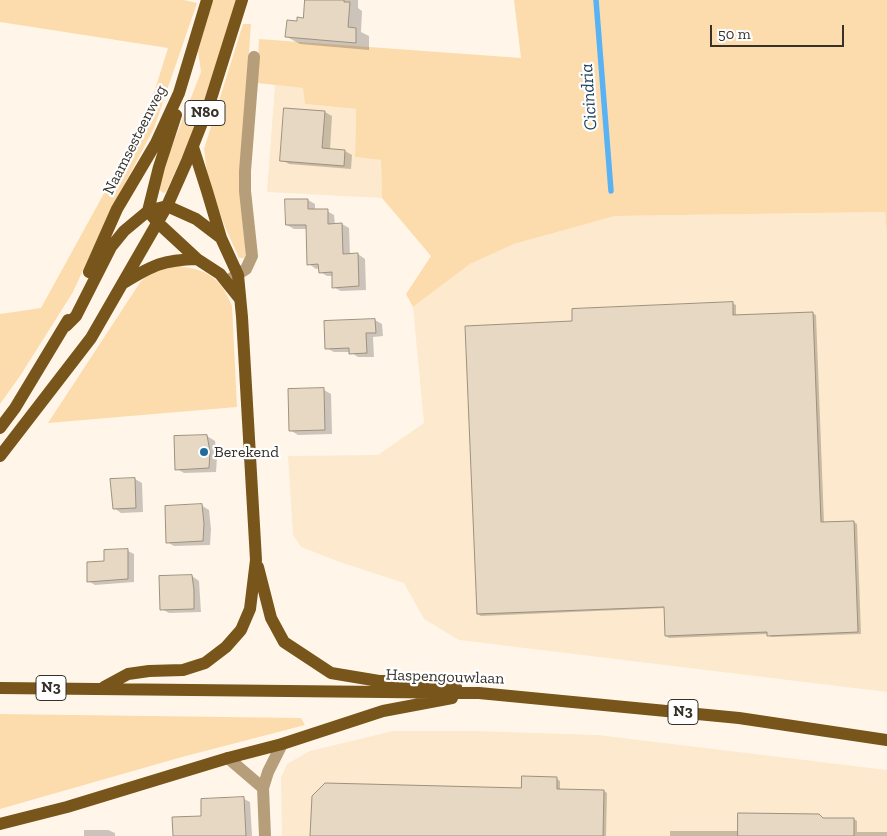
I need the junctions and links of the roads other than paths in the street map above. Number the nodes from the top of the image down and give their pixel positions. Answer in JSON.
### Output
{"nodes":[{"id":1,"x":207,"y":0,"type":"edge"},
{"id":2,"x":242,"y":0,"type":"edge"},
{"id":3,"x":254,"y":57,"type":"dead end"},
{"id":4,"x":179,"y":93,"type":"junction"},
{"id":5,"x":192,"y":147,"type":"junction"},
{"id":6,"x":166,"y":206,"type":"junction"},
{"id":7,"x":152,"y":216,"type":"junction"},
{"id":8,"x":221,"y":238,"type":"junction"},
{"id":9,"x":197,"y":259,"type":"junction"},
{"id":10,"x":238,"y":275,"type":"junction"},
{"id":11,"x":227,"y":282,"type":"junction"},
{"id":12,"x":123,"y":284,"type":"junction"},
{"id":13,"x":240,"y":299,"type":"junction"},
{"id":14,"x":66,"y":326,"type":"junction"},
{"id":15,"x":0,"y":428,"type":"edge"},
{"id":16,"x":0,"y":456,"type":"edge"},
{"id":17,"x":256,"y":560,"type":"junction"},
{"id":18,"x":0,"y":688,"type":"edge"},
{"id":19,"x":102,"y":688,"type":"junction"},
{"id":20,"x":479,"y":693,"type":"junction"},
{"id":21,"x":887,"y":740,"type":"edge"},
{"id":22,"x":282,"y":744,"type":"junction"},
{"id":23,"x":228,"y":758,"type":"junction"},
{"id":24,"x":263,"y":788,"type":"junction"},
{"id":25,"x":0,"y":824,"type":"edge"},
{"id":26,"x":265,"y":836,"type":"edge"}],
"edges":[{"from":1,"to":4,"type":"main road","name":"Naamsesteenweg","number":"N80"},
{"from":2,"to":5,"type":"main road","number":"N80"},
{"from":3,"to":10,"type":"street"},
{"from":4,"to":7,"type":"main road"},
{"from":4,"to":14,"type":"main road","name":"Naamsesteenweg","number":"N80"},
{"from":5,"to":6,"type":"main road","number":"N80"},
{"from":5,"to":8,"type":"main road"},
{"from":6,"to":7,"type":"main road","number":"N80"},
{"from":6,"to":8,"type":"main road"},
{"from":7,"to":9,"type":"main road"},
{"from":7,"to":12,"type":"main road","number":"N80"},
{"from":7,"to":14,"type":"main road"},
{"from":8,"to":10,"type":"main road"},
{"from":9,"to":11,"type":"main road"},
{"from":9,"to":12,"type":"main road"},
{"from":10,"to":11,"type":"street"},
{"from":10,"to":13,"type":"main road"},
{"from":11,"to":13,"type":"main road"},
{"from":12,"to":16,"type":"main road","number":"N80"},
{"from":13,"to":17,"type":"main road"},
{"from":14,"to":15,"type":"main road","number":"N80"},
{"from":17,"to":19,"type":"main road"},
{"from":17,"to":20,"type":"main road"},
{"from":18,"to":19,"type":"main road","name":"Haspengouwlaan","number":"N3"},
{"from":19,"to":20,"type":"main road","name":"Haspengouwlaan","number":"N3"},
{"from":20,"to":21,"type":"main road","name":"Haspengouwlaan","number":"N3"},
{"from":20,"to":22,"type":"main road"},
{"from":22,"to":23,"type":"main road"},
{"from":22,"to":24,"type":"street"},
{"from":23,"to":24,"type":"street"},
{"from":23,"to":25,"type":"main road"},
{"from":24,"to":26,"type":"street"}]}
